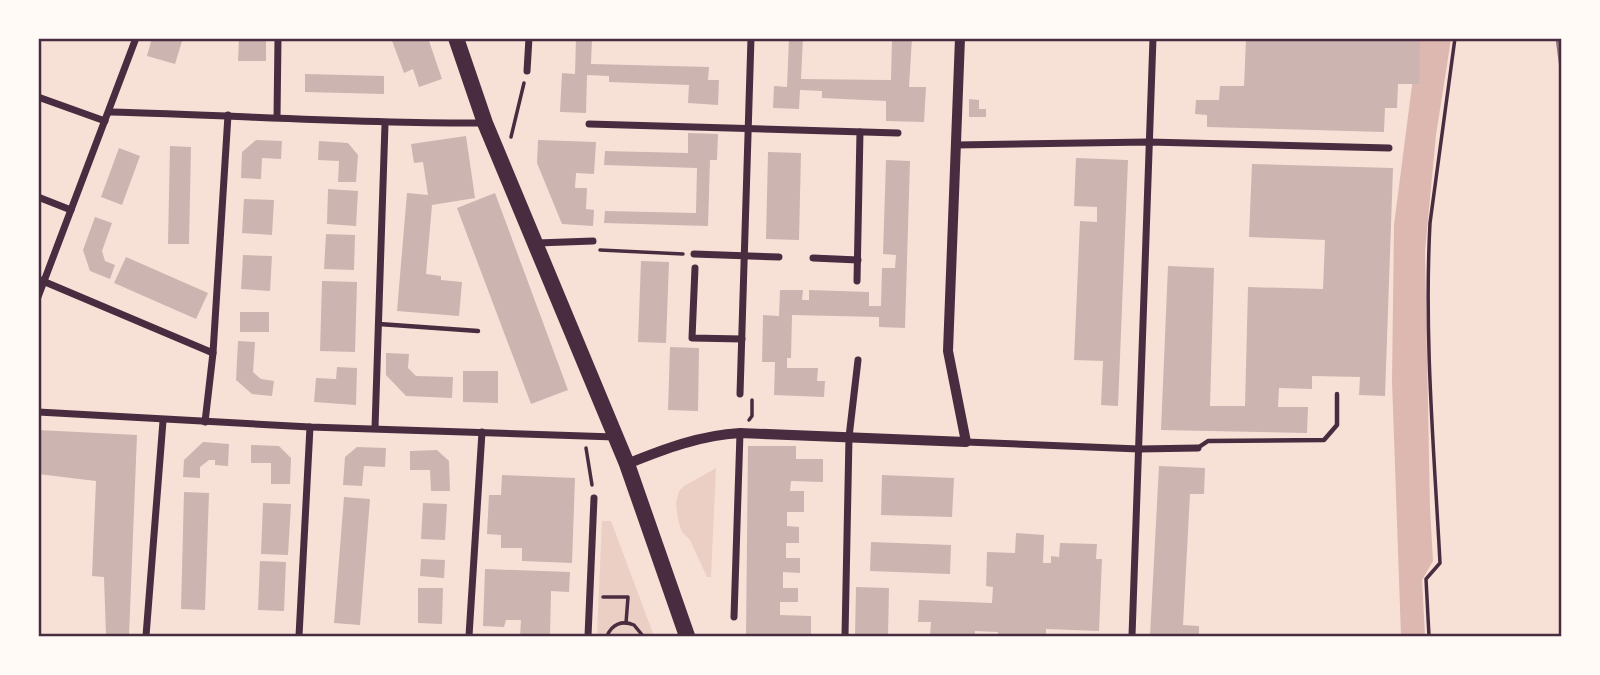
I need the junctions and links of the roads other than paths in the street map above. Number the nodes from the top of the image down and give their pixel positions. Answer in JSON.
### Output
{"nodes":[{"id":1,"x":136,"y":38,"type":"edge"},
{"id":2,"x":278,"y":38,"type":"edge"},
{"id":3,"x":456,"y":38,"type":"edge"},
{"id":4,"x":529,"y":38,"type":"edge"},
{"id":5,"x":751,"y":38,"type":"edge"},
{"id":6,"x":960,"y":38,"type":"edge"},
{"id":7,"x":1153,"y":38,"type":"edge"},
{"id":8,"x":527,"y":71,"type":"road end"},
{"id":9,"x":38,"y":97,"type":"edge"},
{"id":10,"x":109,"y":112,"type":"junction"},
{"id":11,"x":228,"y":115,"type":"junction"},
{"id":12,"x":277,"y":117,"type":"junction"},
{"id":13,"x":105,"y":121,"type":"junction"},
{"id":14,"x":485,"y":123,"type":"junction"},
{"id":15,"x":385,"y":124,"type":"junction"},
{"id":16,"x":589,"y":124,"type":"dead end"},
{"id":17,"x":750,"y":129,"type":"junction"},
{"id":18,"x":860,"y":132,"type":"junction"},
{"id":19,"x":898,"y":133,"type":"dead end"},
{"id":20,"x":1148,"y":142,"type":"junction"},
{"id":21,"x":956,"y":145,"type":"junction"},
{"id":22,"x":1389,"y":148,"type":"dead end"},
{"id":23,"x":38,"y":197,"type":"edge"},
{"id":24,"x":71,"y":210,"type":"junction"},
{"id":25,"x":593,"y":241,"type":"road end"},
{"id":26,"x":536,"y":243,"type":"junction"},
{"id":27,"x":694,"y":254,"type":"road end"},
{"id":28,"x":745,"y":256,"type":"junction"},
{"id":29,"x":779,"y":257,"type":"dead end"},
{"id":30,"x":813,"y":258,"type":"dead end"},
{"id":31,"x":858,"y":260,"type":"junction"},
{"id":32,"x":695,"y":268,"type":"dead end"},
{"id":33,"x":42,"y":280,"type":"edge"},
{"id":34,"x":857,"y":281,"type":"dead end"},
{"id":35,"x":38,"y":297,"type":"edge"},
{"id":36,"x":379,"y":324,"type":"junction"},
{"id":37,"x":478,"y":331,"type":"dead end"},
{"id":38,"x":742,"y":339,"type":"junction"},
{"id":39,"x":213,"y":353,"type":"junction"},
{"id":40,"x":858,"y":360,"type":"dead end"},
{"id":41,"x":740,"y":394,"type":"dead end"},
{"id":42,"x":1337,"y":394,"type":"dead end"},
{"id":43,"x":38,"y":412,"type":"edge"},
{"id":44,"x":163,"y":421,"type":"junction"},
{"id":45,"x":205,"y":422,"type":"junction"},
{"id":46,"x":310,"y":427,"type":"junction"},
{"id":47,"x":375,"y":428,"type":"junction"},
{"id":48,"x":482,"y":432,"type":"junction"},
{"id":49,"x":740,"y":433,"type":"junction"},
{"id":50,"x":849,"y":437,"type":"junction"},
{"id":51,"x":616,"y":438,"type":"junction"},
{"id":52,"x":966,"y":442,"type":"junction"},
{"id":53,"x":1198,"y":448,"type":"joint"},
{"id":54,"x":1139,"y":449,"type":"junction"},
{"id":55,"x":628,"y":464,"type":"junction"},
{"id":56,"x":594,"y":498,"type":"road end"},
{"id":57,"x":734,"y":617,"type":"dead end"},
{"id":58,"x":146,"y":636,"type":"edge"},
{"id":59,"x":299,"y":636,"type":"edge"},
{"id":60,"x":469,"y":636,"type":"edge"},
{"id":61,"x":588,"y":636,"type":"edge"},
{"id":62,"x":687,"y":636,"type":"edge"},
{"id":63,"x":845,"y":636,"type":"edge"},
{"id":64,"x":1132,"y":636,"type":"edge"}],
"edges":[{"from":1,"to":10,"type":"street"},
{"from":2,"to":12,"type":"street"},
{"from":3,"to":14,"type":"highway"},
{"from":4,"to":8,"type":"street"},
{"from":5,"to":17,"type":"street"},
{"from":6,"to":21,"type":"street"},
{"from":7,"to":20,"type":"street"},
{"from":9,"to":13,"type":"street"},
{"from":10,"to":11,"type":"street"},
{"from":10,"to":13,"type":"street"},
{"from":11,"to":12,"type":"street"},
{"from":11,"to":39,"type":"street"},
{"from":12,"to":15,"type":"street"},
{"from":13,"to":24,"type":"street"},
{"from":14,"to":15,"type":"street"},
{"from":14,"to":26,"type":"highway"},
{"from":15,"to":36,"type":"street"},
{"from":16,"to":17,"type":"street"},
{"from":17,"to":18,"type":"street"},
{"from":17,"to":28,"type":"street"},
{"from":18,"to":19,"type":"street"},
{"from":18,"to":31,"type":"street"},
{"from":20,"to":21,"type":"street"},
{"from":20,"to":22,"type":"street"},
{"from":20,"to":54,"type":"street"},
{"from":21,"to":52,"type":"street"},
{"from":23,"to":24,"type":"street"},
{"from":24,"to":33,"type":"street"},
{"from":25,"to":26,"type":"street"},
{"from":26,"to":51,"type":"highway"},
{"from":27,"to":28,"type":"street"},
{"from":28,"to":29,"type":"street"},
{"from":28,"to":38,"type":"street"},
{"from":30,"to":31,"type":"street"},
{"from":31,"to":34,"type":"street"},
{"from":32,"to":38,"type":"street"},
{"from":33,"to":35,"type":"street"},
{"from":33,"to":39,"type":"street"},
{"from":36,"to":37,"type":"lane"},
{"from":36,"to":47,"type":"street"},
{"from":38,"to":41,"type":"street"},
{"from":39,"to":45,"type":"street"},
{"from":40,"to":50,"type":"street"},
{"from":42,"to":53,"type":"lane"},
{"from":43,"to":44,"type":"street"},
{"from":44,"to":45,"type":"street"},
{"from":44,"to":58,"type":"street"},
{"from":45,"to":46,"type":"street"},
{"from":46,"to":47,"type":"street"},
{"from":46,"to":59,"type":"street"},
{"from":47,"to":48,"type":"street"},
{"from":48,"to":51,"type":"street"},
{"from":48,"to":60,"type":"street"},
{"from":49,"to":50,"type":"street"},
{"from":49,"to":55,"type":"street"},
{"from":49,"to":57,"type":"street"},
{"from":50,"to":52,"type":"street"},
{"from":50,"to":63,"type":"street"},
{"from":51,"to":55,"type":"highway"},
{"from":52,"to":54,"type":"street"},
{"from":53,"to":54,"type":"street"},
{"from":54,"to":64,"type":"street"},
{"from":55,"to":62,"type":"highway"},
{"from":56,"to":61,"type":"street"}]}
